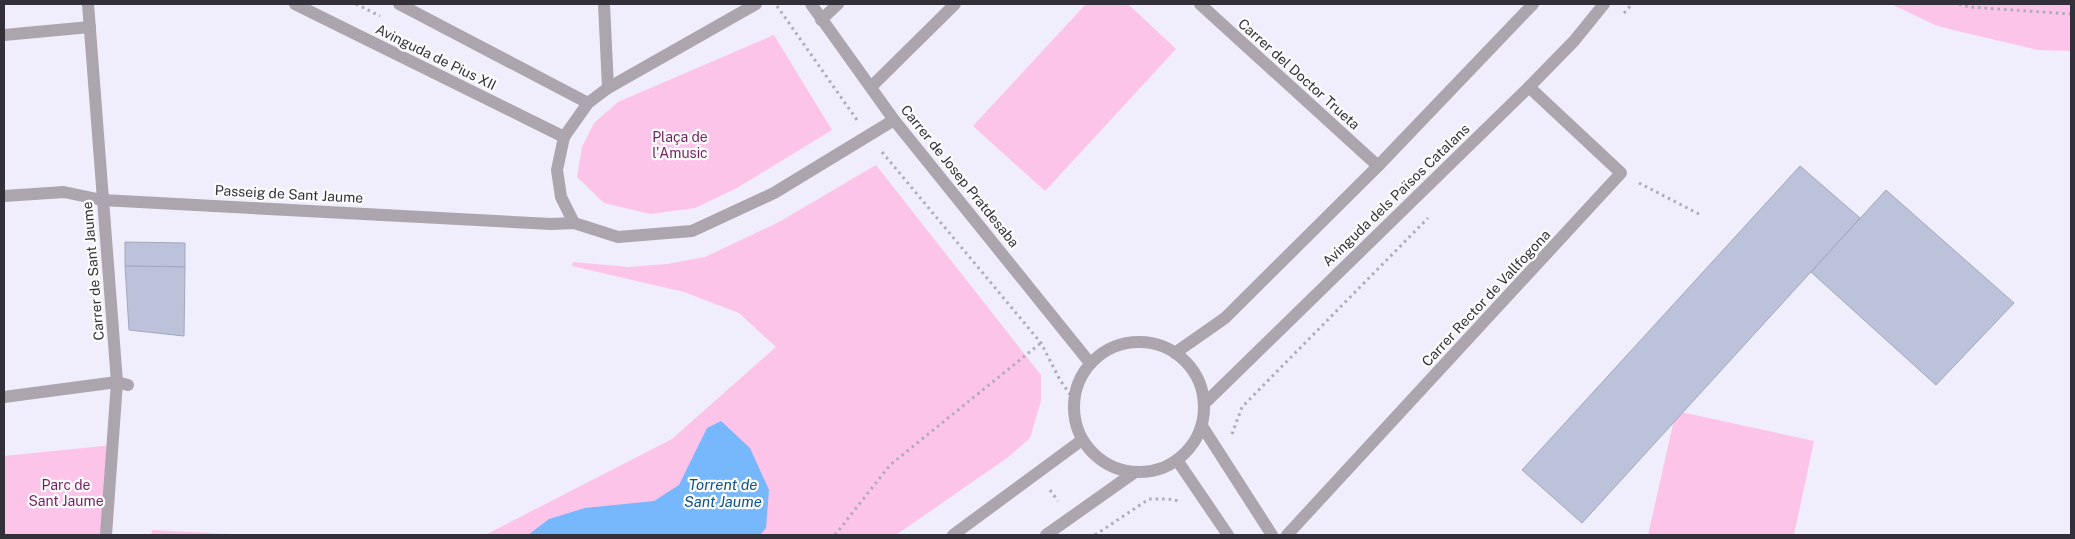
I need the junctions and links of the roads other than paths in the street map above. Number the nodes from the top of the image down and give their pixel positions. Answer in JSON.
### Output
{"nodes":[{"id":1,"x":88,"y":4,"type":"edge"},
{"id":2,"x":295,"y":4,"type":"edge"},
{"id":3,"x":400,"y":4,"type":"edge"},
{"id":4,"x":604,"y":4,"type":"edge"},
{"id":5,"x":756,"y":4,"type":"edge"},
{"id":6,"x":811,"y":4,"type":"edge"},
{"id":7,"x":838,"y":4,"type":"edge"},
{"id":8,"x":955,"y":4,"type":"edge"},
{"id":9,"x":1200,"y":4,"type":"edge"},
{"id":10,"x":1533,"y":4,"type":"edge"},
{"id":11,"x":1604,"y":4,"type":"edge"},
{"id":12,"x":821,"y":20,"type":"junction"},
{"id":13,"x":90,"y":27,"type":"junction"},
{"id":14,"x":4,"y":35,"type":"edge"},
{"id":15,"x":1529,"y":87,"type":"junction"},
{"id":16,"x":608,"y":88,"type":"junction"},
{"id":17,"x":871,"y":88,"type":"junction"},
{"id":18,"x":588,"y":102,"type":"junction"},
{"id":19,"x":894,"y":120,"type":"junction"},
{"id":20,"x":564,"y":137,"type":"junction"},
{"id":21,"x":1378,"y":166,"type":"junction"},
{"id":22,"x":4,"y":196,"type":"edge"},
{"id":23,"x":102,"y":200,"type":"junction"},
{"id":24,"x":574,"y":223,"type":"junction"},
{"id":25,"x":1176,"y":353,"type":"junction"},
{"id":26,"x":1090,"y":363,"type":"junction"},
{"id":27,"x":123,"y":383,"type":"junction"},
{"id":28,"x":4,"y":397,"type":"edge"},
{"id":29,"x":1204,"y":404,"type":"junction"},
{"id":30,"x":1202,"y":426,"type":"junction"},
{"id":31,"x":1082,"y":440,"type":"junction"},
{"id":32,"x":1177,"y":460,"type":"junction"},
{"id":33,"x":1135,"y":472,"type":"junction"},
{"id":34,"x":106,"y":535,"type":"edge"},
{"id":35,"x":953,"y":535,"type":"edge"},
{"id":36,"x":1046,"y":535,"type":"edge"},
{"id":37,"x":1228,"y":535,"type":"edge"},
{"id":38,"x":1272,"y":535,"type":"edge"},
{"id":39,"x":1287,"y":535,"type":"edge"}],
"edges":[{"from":1,"to":13,"type":"street","name":"Carrer de Sant Jaume"},
{"from":2,"to":20,"type":"street","name":"Avinguda de Pius XII"},
{"from":3,"to":18,"type":"street","name":"Avinguda de Pius XII"},
{"from":4,"to":16,"type":"street"},
{"from":5,"to":16,"type":"street"},
{"from":6,"to":12,"type":"street","name":"Carrer de Josep Pratdesaba"},
{"from":7,"to":12,"type":"street"},
{"from":8,"to":17,"type":"street"},
{"from":9,"to":21,"type":"street","name":"Carrer del Doctor Trueta"},
{"from":10,"to":21,"type":"street"},
{"from":11,"to":15,"type":"street","name":"Avinguda dels Països Catalans"},
{"from":12,"to":17,"type":"street","name":"Carrer de Josep Pratdesaba"},
{"from":13,"to":14,"type":"street"},
{"from":13,"to":23,"type":"street","name":"Carrer de Sant Jaume"},
{"from":15,"to":29,"type":"street","name":"Avinguda dels Països Catalans"},
{"from":15,"to":39,"type":"street","name":"Carrer Rector de Vallfogona"},
{"from":16,"to":18,"type":"street"},
{"from":17,"to":19,"type":"street","name":"Carrer de Josep Pratdesaba"},
{"from":18,"to":20,"type":"street"},
{"from":19,"to":24,"type":"street"},
{"from":19,"to":26,"type":"street","name":"Carrer de Josep Pratdesaba"},
{"from":20,"to":24,"type":"street"},
{"from":21,"to":25,"type":"street"},
{"from":22,"to":23,"type":"street","name":"Passeig de Sant Jaume"},
{"from":23,"to":24,"type":"street","name":"Passeig de Sant Jaume"},
{"from":23,"to":27,"type":"street","name":"Carrer de Sant Jaume"},
{"from":25,"to":26,"type":"street"},
{"from":25,"to":29,"type":"street"},
{"from":26,"to":31,"type":"street"},
{"from":27,"to":28,"type":"street"},
{"from":27,"to":34,"type":"street","name":"Carrer de Sant Jaume"},
{"from":29,"to":30,"type":"street"},
{"from":30,"to":32,"type":"street"},
{"from":30,"to":38,"type":"street"},
{"from":31,"to":33,"type":"street"},
{"from":31,"to":35,"type":"street"},
{"from":32,"to":33,"type":"street"},
{"from":32,"to":37,"type":"street"},
{"from":33,"to":36,"type":"street"}]}
